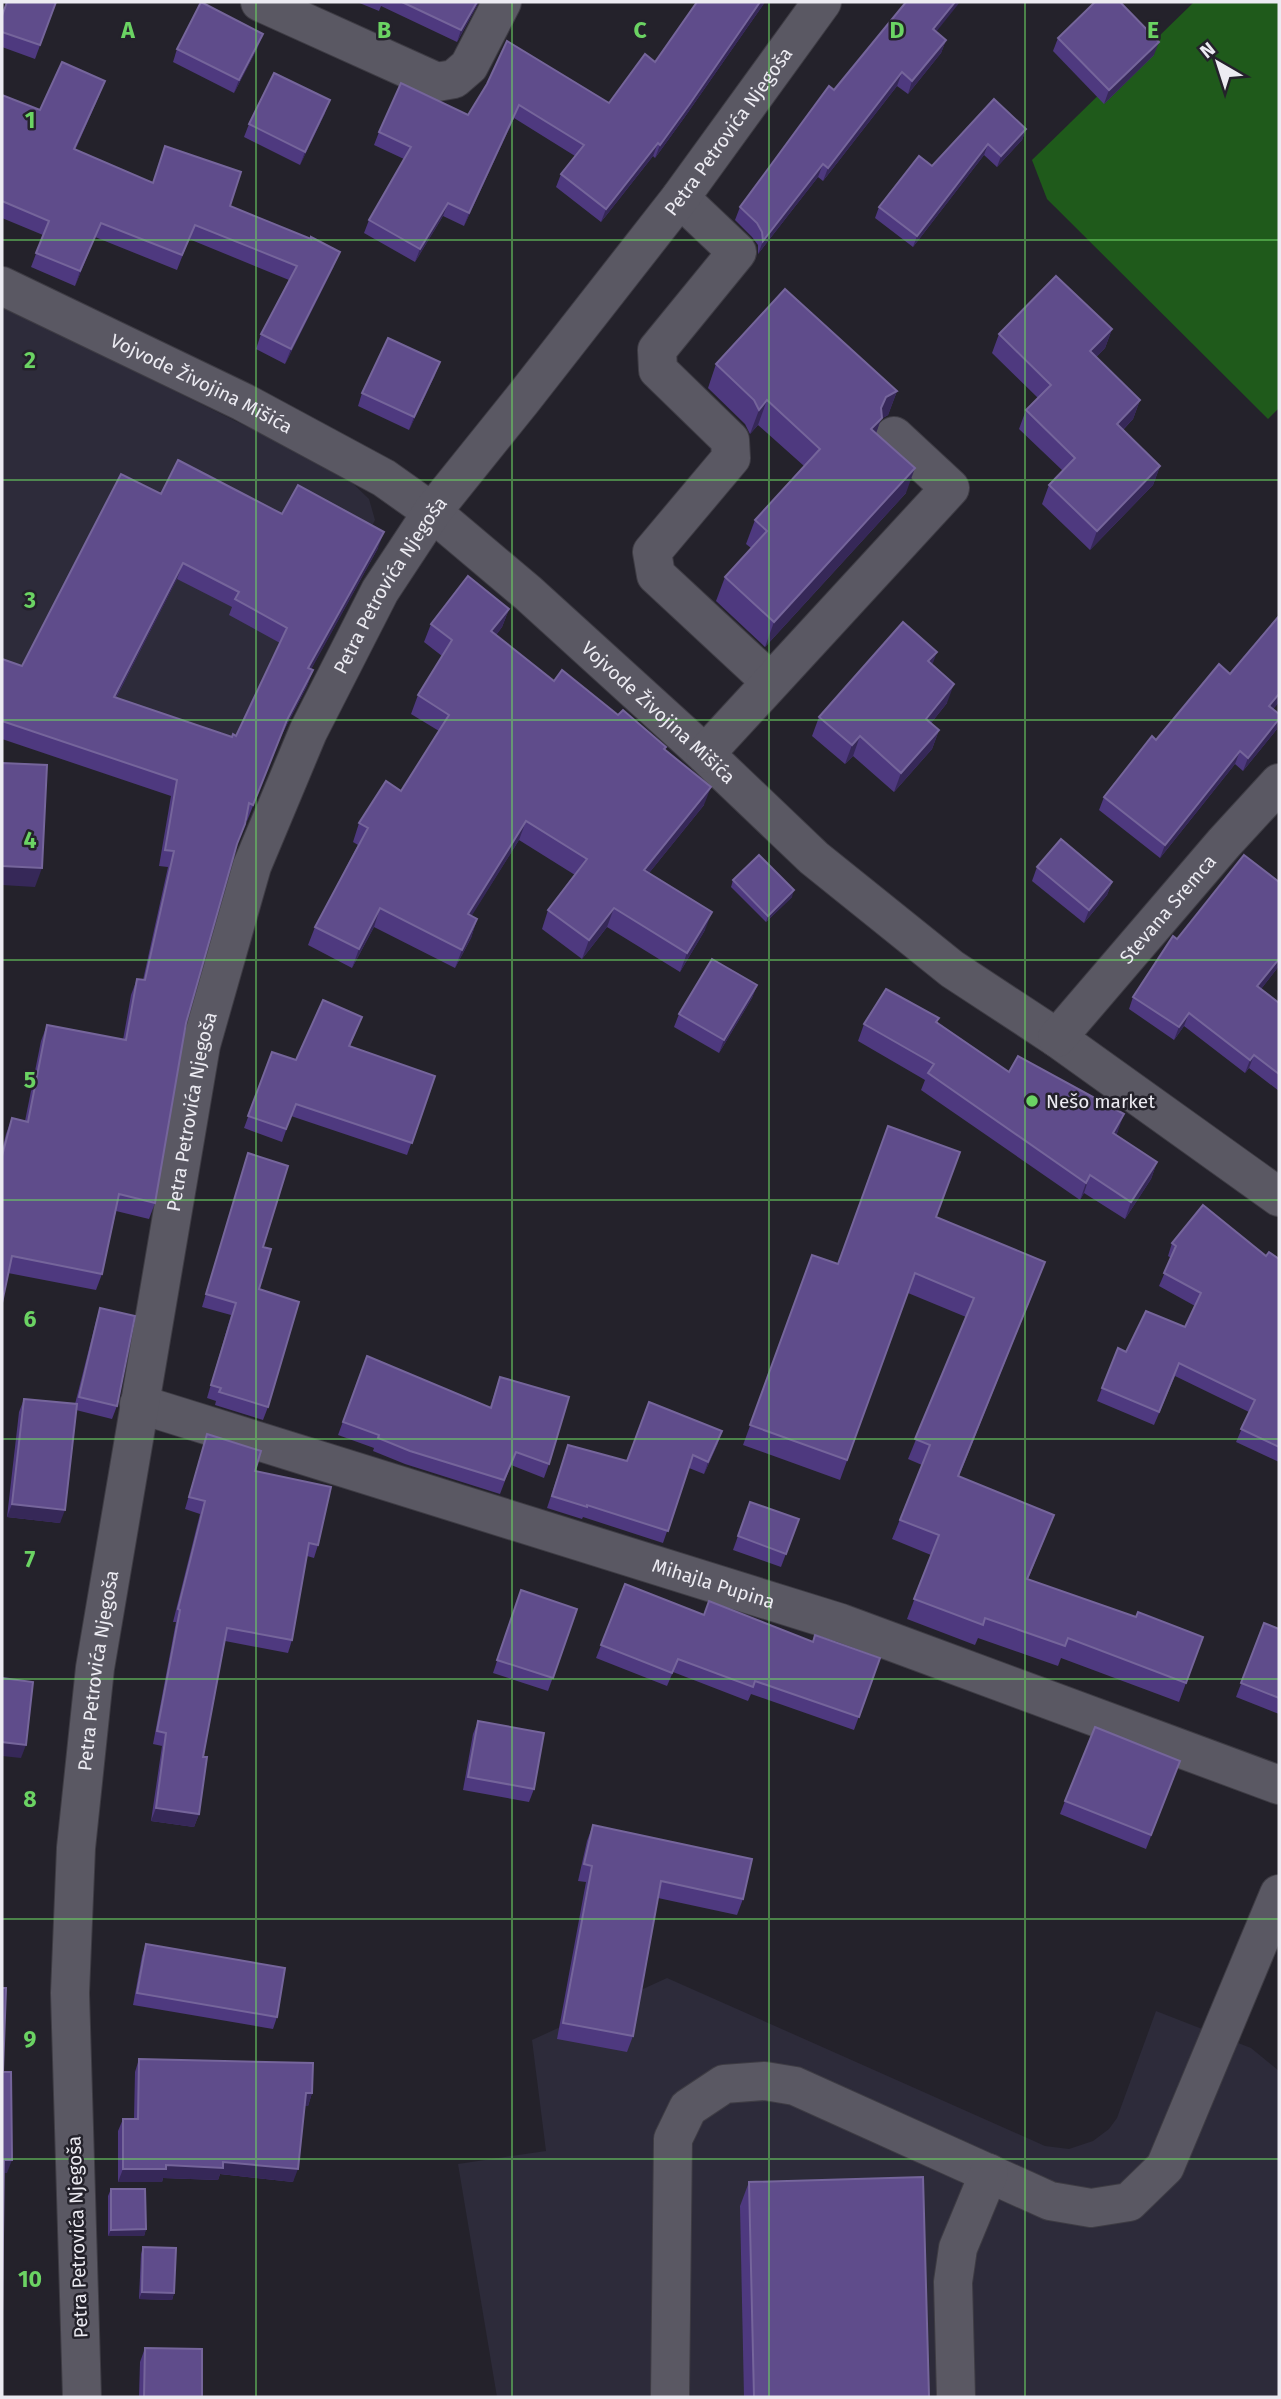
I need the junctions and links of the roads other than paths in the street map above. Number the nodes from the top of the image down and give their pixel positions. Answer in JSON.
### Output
{"nodes":[{"id":1,"x":260,"y":2,"type":"edge"},
{"id":2,"x":502,"y":2,"type":"edge"},
{"id":3,"x":822,"y":2,"type":"edge"},
{"id":4,"x":680,"y":198,"type":"junction"},
{"id":5,"x":2,"y":286,"type":"edge"},
{"id":6,"x":894,"y":436,"type":"dead end"},
{"id":7,"x":432,"y":512,"type":"junction"},
{"id":8,"x":770,"y":681,"type":"junction"},
{"id":9,"x":705,"y":754,"type":"junction"},
{"id":10,"x":1279,"y":783,"type":"edge"},
{"id":11,"x":1057,"y":1038,"type":"junction"},
{"id":12,"x":1279,"y":1197,"type":"edge"},
{"id":13,"x":139,"y":1404,"type":"junction"},
{"id":14,"x":1279,"y":1785,"type":"edge"},
{"id":15,"x":1279,"y":1894,"type":"edge"},
{"id":16,"x":989,"y":2173,"type":"junction"},
{"id":17,"x":82,"y":2397,"type":"edge"},
{"id":18,"x":670,"y":2397,"type":"edge"},
{"id":19,"x":956,"y":2397,"type":"edge"}],
"edges":[{"from":1,"to":2,"type":"street"},
{"from":3,"to":4,"type":"street","name":"Petra Petrovića Njegoša"},
{"from":4,"to":7,"type":"street","name":"Petra Petrovića Njegoša"},
{"from":4,"to":8,"type":"street"},
{"from":5,"to":7,"type":"street","name":"Vojvode Živojina Mišića"},
{"from":6,"to":8,"type":"street"},
{"from":7,"to":9,"type":"street","name":"Vojvode Živojina Mišića"},
{"from":7,"to":13,"type":"street","name":"Petra Petrovića Njegoša"},
{"from":8,"to":9,"type":"street"},
{"from":9,"to":11,"type":"street","name":"Vojvode Živojina Mišića"},
{"from":10,"to":11,"type":"street","name":"Stevana Sremca"},
{"from":11,"to":12,"type":"street","name":"Vojvode Živojina Mišića"},
{"from":13,"to":14,"type":"street","name":"Mihajla Pupina"},
{"from":13,"to":17,"type":"street","name":"Petra Petrovića Njegoša"},
{"from":15,"to":16,"type":"street"},
{"from":16,"to":18,"type":"street"},
{"from":16,"to":19,"type":"street"}]}
